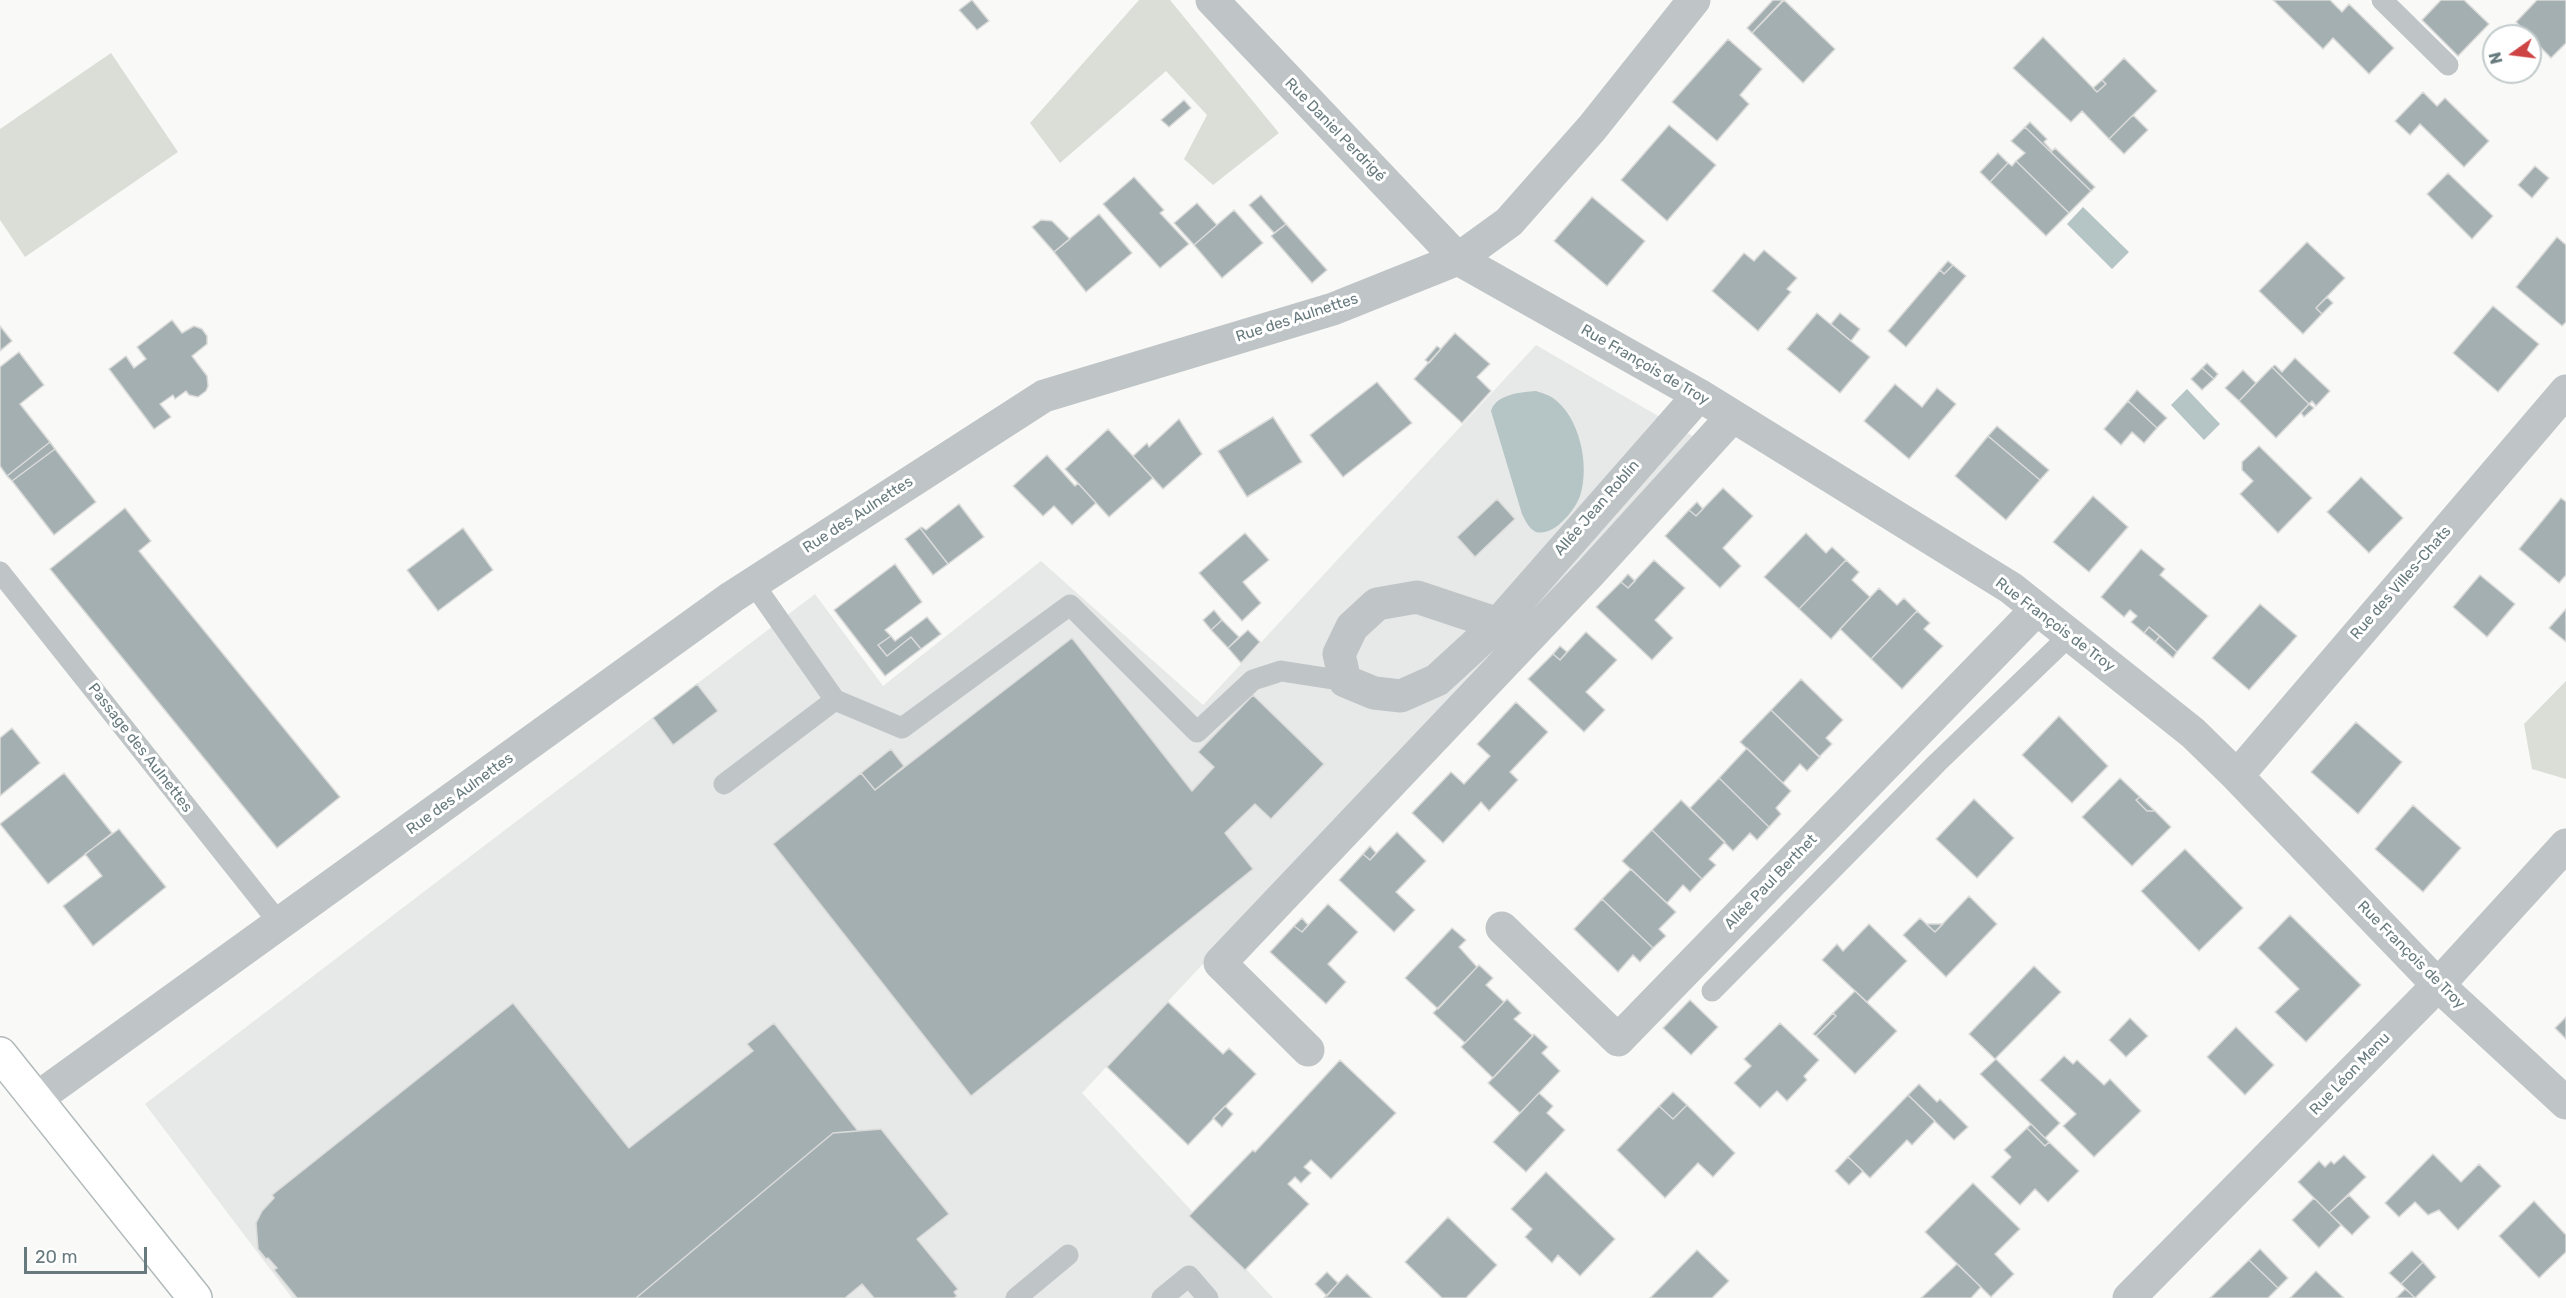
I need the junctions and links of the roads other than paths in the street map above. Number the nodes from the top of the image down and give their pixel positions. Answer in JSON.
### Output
{"nodes":[{"id":1,"x":1212,"y":0,"type":"edge"},
{"id":2,"x":1694,"y":0,"type":"edge"},
{"id":3,"x":2382,"y":0,"type":"edge"},
{"id":4,"x":2448,"y":65,"type":"dead end"},
{"id":5,"x":1458,"y":259,"type":"junction"},
{"id":6,"x":2566,"y":391,"type":"edge"},
{"id":7,"x":1699,"y":395,"type":"junction"},
{"id":8,"x":1732,"y":417,"type":"junction"},
{"id":9,"x":0,"y":572,"type":"edge"},
{"id":10,"x":753,"y":583,"type":"junction"},
{"id":11,"x":2037,"y":609,"type":"junction"},
{"id":12,"x":1498,"y":624,"type":"junction"},
{"id":13,"x":2070,"y":635,"type":"junction"},
{"id":14,"x":1345,"y":681,"type":"junction"},
{"id":15,"x":835,"y":700,"type":"junction"},
{"id":16,"x":2237,"y":776,"type":"junction"},
{"id":17,"x":724,"y":784,"type":"dead end"},
{"id":18,"x":2566,"y":845,"type":"edge"},
{"id":19,"x":280,"y":924,"type":"junction"},
{"id":20,"x":1502,"y":928,"type":"dead end"},
{"id":21,"x":2438,"y":985,"type":"junction"},
{"id":22,"x":1712,"y":991,"type":"dead end"},
{"id":23,"x":1308,"y":1050,"type":"dead end"},
{"id":24,"x":0,"y":1054,"type":"edge"},
{"id":25,"x":36,"y":1099,"type":"junction"},
{"id":26,"x":2566,"y":1103,"type":"edge"},
{"id":27,"x":1068,"y":1256,"type":"dead end"},
{"id":28,"x":195,"y":1298,"type":"edge"},
{"id":29,"x":1016,"y":1298,"type":"edge"},
{"id":30,"x":1162,"y":1298,"type":"edge"},
{"id":31,"x":1208,"y":1298,"type":"edge"},
{"id":32,"x":2129,"y":1298,"type":"edge"}],
"edges":[{"from":1,"to":5,"type":"street","name":"Rue Daniel Perdrigé"},
{"from":2,"to":5,"type":"street","name":"Rue des Aulnettes"},
{"from":3,"to":4,"type":"lane"},
{"from":5,"to":7,"type":"street","name":"Rue François de Troy"},
{"from":5,"to":10,"type":"street","name":"Rue des Aulnettes"},
{"from":6,"to":16,"type":"street","name":"Rue des Villes-Chats"},
{"from":7,"to":8,"type":"street","name":"Rue François de Troy"},
{"from":7,"to":12,"type":"street","name":"Allée Jean Roblin"},
{"from":8,"to":11,"type":"street","name":"Rue François de Troy"},
{"from":8,"to":23,"type":"street"},
{"from":9,"to":19,"type":"lane","name":"Passage des Aulnettes"},
{"from":10,"to":15,"type":"lane"},
{"from":10,"to":19,"type":"street","name":"Rue des Aulnettes"},
{"from":11,"to":13,"type":"street","name":"Rue François de Troy"},
{"from":11,"to":20,"type":"street","name":"Allée Paul Berthet"},
{"from":12,"to":14,"type":"street","name":"Allée Jean Roblin"},
{"from":12,"to":14,"type":"street"},
{"from":13,"to":16,"type":"street","name":"Rue François de Troy"},
{"from":13,"to":22,"type":"lane"},
{"from":14,"to":15,"type":"lane"},
{"from":15,"to":17,"type":"lane"},
{"from":16,"to":21,"type":"street","name":"Rue François de Troy"},
{"from":18,"to":21,"type":"street","name":"Rue Léon Menu"},
{"from":19,"to":25,"type":"street","name":"Rue des Aulnettes"},
{"from":21,"to":26,"type":"street","name":"Rue François de Troy"},
{"from":21,"to":32,"type":"street","name":"Rue Léon Menu"},
{"from":24,"to":25,"type":"main road"},
{"from":25,"to":28,"type":"main road"},
{"from":27,"to":29,"type":"lane"},
{"from":30,"to":31,"type":"lane"}]}
